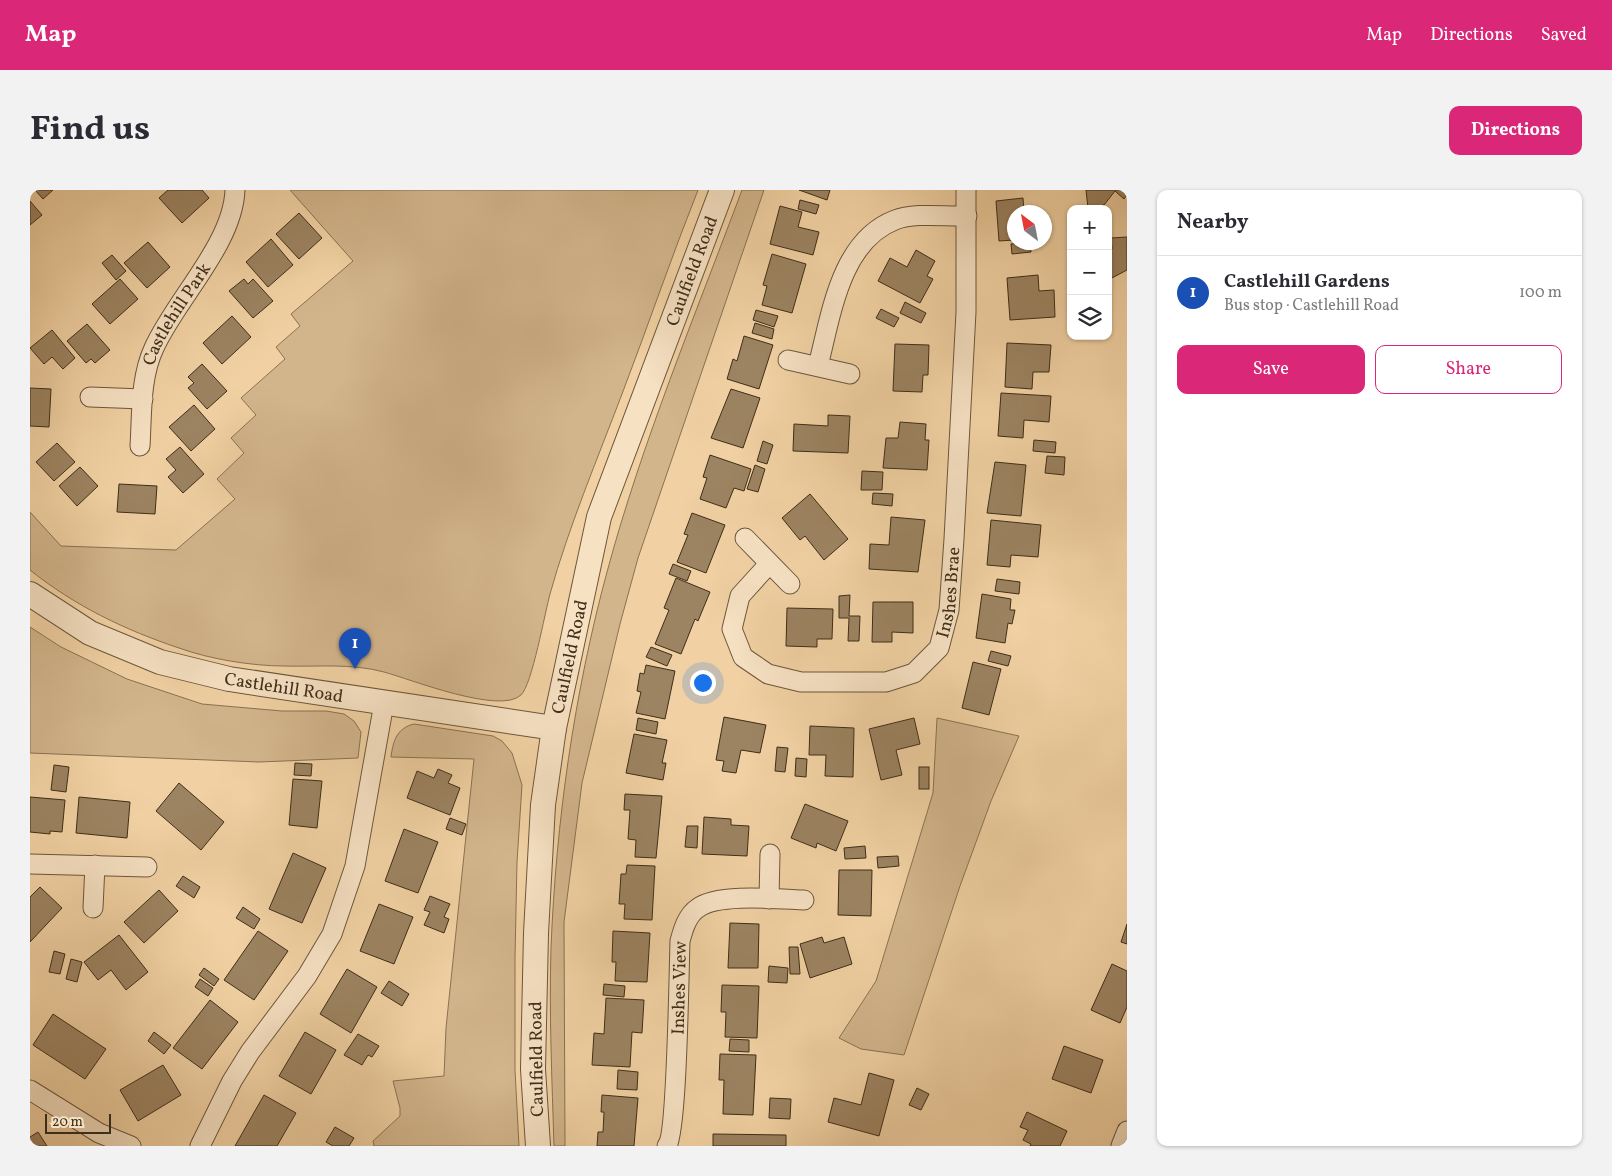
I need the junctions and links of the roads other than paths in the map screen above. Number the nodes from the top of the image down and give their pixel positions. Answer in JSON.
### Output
{"nodes":[{"id":1,"x":235,"y":190,"type":"edge"},
{"id":2,"x":722,"y":190,"type":"edge"},
{"id":3,"x":966,"y":190,"type":"edge"},
{"id":4,"x":967,"y":216,"type":"junction"},
{"id":5,"x":788,"y":360,"type":"dead end"},
{"id":6,"x":818,"y":366,"type":"junction"},
{"id":7,"x":850,"y":374,"type":"dead end"},
{"id":8,"x":90,"y":397,"type":"dead end"},
{"id":9,"x":143,"y":398,"type":"junction"},
{"id":10,"x":140,"y":446,"type":"dead end"},
{"id":11,"x":745,"y":538,"type":"dead end"},
{"id":12,"x":769,"y":564,"type":"junction"},
{"id":13,"x":790,"y":584,"type":"dead end"},
{"id":14,"x":30,"y":594,"type":"edge"},
{"id":15,"x":384,"y":703,"type":"junction"},
{"id":16,"x":554,"y":728,"type":"junction"},
{"id":17,"x":770,"y":854,"type":"dead end"},
{"id":18,"x":30,"y":864,"type":"edge"},
{"id":19,"x":95,"y":865,"type":"junction"},
{"id":20,"x":147,"y":867,"type":"dead end"},
{"id":21,"x":769,"y":899,"type":"junction"},
{"id":22,"x":804,"y":900,"type":"dead end"},
{"id":23,"x":93,"y":908,"type":"dead end"},
{"id":24,"x":30,"y":1090,"type":"edge"},
{"id":25,"x":1127,"y":1131,"type":"edge"},
{"id":26,"x":131,"y":1146,"type":"edge"},
{"id":27,"x":200,"y":1146,"type":"edge"},
{"id":28,"x":538,"y":1146,"type":"edge"},
{"id":29,"x":667,"y":1146,"type":"edge"},
{"id":30,"x":1121,"y":1146,"type":"edge"}],
"edges":[{"from":1,"to":9,"type":"street","name":"Castlehill Park"},
{"from":2,"to":16,"type":"street","name":"Caulfield Road"},
{"from":3,"to":4,"type":"street","name":"Inshes Brae"},
{"from":4,"to":6,"type":"street"},
{"from":4,"to":12,"type":"street","name":"Inshes Brae"},
{"from":5,"to":6,"type":"street"},
{"from":6,"to":7,"type":"street"},
{"from":8,"to":9,"type":"street"},
{"from":9,"to":10,"type":"street","name":"Castlehill Park"},
{"from":11,"to":12,"type":"street"},
{"from":12,"to":13,"type":"street"},
{"from":14,"to":15,"type":"street","name":"Castlehill Road"},
{"from":15,"to":16,"type":"street","name":"Castlehill Road"},
{"from":15,"to":27,"type":"street"},
{"from":16,"to":28,"type":"street","name":"Caulfield Road"},
{"from":17,"to":21,"type":"street"},
{"from":18,"to":19,"type":"street"},
{"from":19,"to":20,"type":"street"},
{"from":19,"to":23,"type":"street"},
{"from":21,"to":22,"type":"street","name":"Inshes View"},
{"from":21,"to":29,"type":"street","name":"Inshes View"},
{"from":24,"to":26,"type":"street"},
{"from":25,"to":30,"type":"street"}]}
